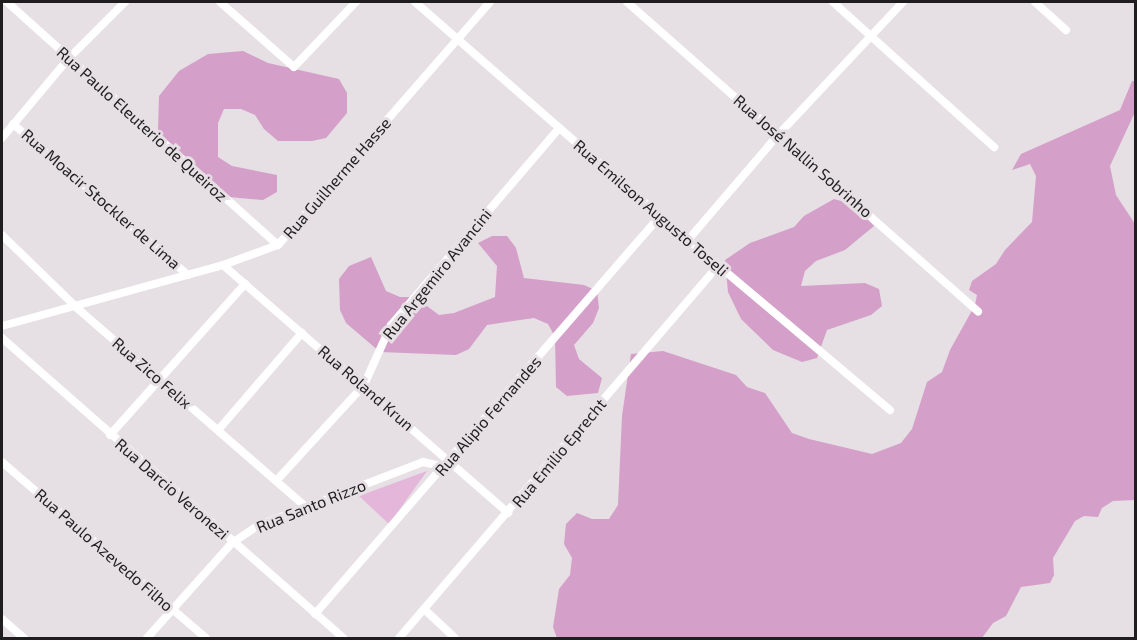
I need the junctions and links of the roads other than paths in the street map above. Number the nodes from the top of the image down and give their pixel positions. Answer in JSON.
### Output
{"nodes":[{"id":1,"x":7,"y":2,"type":"edge"},
{"id":2,"x":125,"y":2,"type":"edge"},
{"id":3,"x":220,"y":2,"type":"edge"},
{"id":4,"x":356,"y":2,"type":"edge"},
{"id":5,"x":415,"y":2,"type":"edge"},
{"id":6,"x":490,"y":2,"type":"edge"},
{"id":7,"x":627,"y":2,"type":"edge"},
{"id":8,"x":832,"y":2,"type":"edge"},
{"id":9,"x":903,"y":2,"type":"edge"},
{"id":10,"x":1035,"y":2,"type":"edge"},
{"id":11,"x":1066,"y":30,"type":"dead end"},
{"id":12,"x":872,"y":36,"type":"junction"},
{"id":13,"x":458,"y":40,"type":"junction"},
{"id":14,"x":68,"y":59,"type":"junction"},
{"id":15,"x":13,"y":124,"type":"junction"},
{"id":16,"x":560,"y":128,"type":"junction"},
{"id":17,"x":779,"y":134,"type":"junction"},
{"id":18,"x":2,"y":138,"type":"edge"},
{"id":19,"x":994,"y":147,"type":"dead end"},
{"id":20,"x":660,"y":216,"type":"junction"},
{"id":21,"x":2,"y":235,"type":"edge"},
{"id":22,"x":688,"y":240,"type":"junction"},
{"id":23,"x":278,"y":245,"type":"junction"},
{"id":24,"x":223,"y":265,"type":"junction"},
{"id":25,"x":718,"y":266,"type":"junction"},
{"id":26,"x":188,"y":275,"type":"junction"},
{"id":27,"x":245,"y":284,"type":"junction"},
{"id":28,"x":77,"y":308,"type":"junction"},
{"id":29,"x":978,"y":311,"type":"dead end"},
{"id":30,"x":2,"y":326,"type":"edge"},
{"id":31,"x":302,"y":333,"type":"junction"},
{"id":32,"x":2,"y":338,"type":"edge"},
{"id":33,"x":159,"y":379,"type":"junction"},
{"id":34,"x":364,"y":385,"type":"junction"},
{"id":35,"x":890,"y":411,"type":"dead end"},
{"id":36,"x":219,"y":429,"type":"junction"},
{"id":37,"x":110,"y":435,"type":"junction"},
{"id":38,"x":2,"y":462,"type":"edge"},
{"id":39,"x":447,"y":464,"type":"junction"},
{"id":40,"x":277,"y":480,"type":"junction"},
{"id":41,"x":306,"y":507,"type":"junction"},
{"id":42,"x":508,"y":513,"type":"junction"},
{"id":43,"x":232,"y":543,"type":"junction"},
{"id":44,"x":424,"y":609,"type":"junction"},
{"id":45,"x":172,"y":610,"type":"junction"},
{"id":46,"x":315,"y":614,"type":"junction"},
{"id":47,"x":2,"y":619,"type":"edge"},
{"id":48,"x":24,"y":639,"type":"edge"},
{"id":49,"x":147,"y":639,"type":"edge"},
{"id":50,"x":206,"y":639,"type":"edge"},
{"id":51,"x":343,"y":639,"type":"edge"},
{"id":52,"x":399,"y":639,"type":"edge"},
{"id":53,"x":455,"y":639,"type":"edge"}],
"edges":[{"from":1,"to":14,"type":"street","name":"Rua Paulo Eleuterio de Queiroz"},
{"from":2,"to":14,"type":"street"},
{"from":3,"to":4,"type":"street"},
{"from":5,"to":13,"type":"street","name":"Rua Emilson Augusto Toseli"},
{"from":6,"to":13,"type":"street","name":"Rua Guilherme Hasse"},
{"from":7,"to":17,"type":"street","name":"Rua José Nallin Sobrinho"},
{"from":8,"to":12,"type":"street"},
{"from":9,"to":12,"type":"street"},
{"from":10,"to":11,"type":"street"},
{"from":12,"to":17,"type":"street"},
{"from":12,"to":19,"type":"street"},
{"from":13,"to":16,"type":"street","name":"Rua Emilson Augusto Toseli"},
{"from":13,"to":23,"type":"street","name":"Rua Guilherme Hasse"},
{"from":14,"to":15,"type":"street"},
{"from":14,"to":23,"type":"street","name":"Rua Paulo Eleuterio de Queiroz"},
{"from":15,"to":18,"type":"street"},
{"from":15,"to":26,"type":"street","name":"Rua Moacir Stockler de Lima"},
{"from":16,"to":20,"type":"street","name":"Rua Emilson Augusto Toseli"},
{"from":16,"to":34,"type":"street","name":"Rua Argemiro Avancini"},
{"from":17,"to":22,"type":"street"},
{"from":17,"to":29,"type":"street","name":"Rua José Nallin Sobrinho"},
{"from":20,"to":22,"type":"street","name":"Rua Emilson Augusto Toseli"},
{"from":20,"to":39,"type":"street","name":"Rua Alipio Fernandes"},
{"from":21,"to":28,"type":"street","name":"Rua Zico Felix"},
{"from":22,"to":25,"type":"street","name":"Rua Emilson Augusto Toseli"},
{"from":23,"to":24,"type":"street","name":"Rua Guilherme Hasse"},
{"from":24,"to":26,"type":"street","name":"Rua Guilherme Hasse"},
{"from":24,"to":27,"type":"street","name":"Rua Roland Krun"},
{"from":25,"to":35,"type":"street","name":"Rua Emilson Augusto Toseli"},
{"from":25,"to":42,"type":"street","name":"Rua Emilio Eprecht"},
{"from":26,"to":28,"type":"street","name":"Rua Guilherme Hasse"},
{"from":27,"to":31,"type":"street","name":"Rua Roland Krun"},
{"from":27,"to":33,"type":"street"},
{"from":28,"to":30,"type":"street","name":"Rua Guilherme Hasse"},
{"from":28,"to":33,"type":"street","name":"Rua Zico Felix"},
{"from":31,"to":34,"type":"street","name":"Rua Roland Krun"},
{"from":31,"to":36,"type":"street"},
{"from":32,"to":37,"type":"street","name":"Rua Darcio Veronezi"},
{"from":33,"to":36,"type":"street","name":"Rua Zico Felix"},
{"from":33,"to":37,"type":"street"},
{"from":34,"to":39,"type":"street","name":"Rua Roland Krun"},
{"from":34,"to":40,"type":"street","name":"Rua Argemiro Avancini"},
{"from":36,"to":40,"type":"street","name":"Rua Zico Felix"},
{"from":37,"to":43,"type":"street","name":"Rua Darcio Veronezi"},
{"from":38,"to":45,"type":"street","name":"Rua Paulo Azevedo Filho"},
{"from":39,"to":41,"type":"street","name":"Rua Santo Rizzo"},
{"from":39,"to":42,"type":"street","name":"Rua Roland Krun"},
{"from":39,"to":46,"type":"street","name":"Rua Alipio Fernandes"},
{"from":40,"to":41,"type":"street","name":"Rua Zico Felix"},
{"from":41,"to":43,"type":"street","name":"Rua Santo Rizzo"},
{"from":42,"to":44,"type":"street","name":"Rua Emilio Eprecht"},
{"from":43,"to":45,"type":"street","name":"Rua Santo Rizzo"},
{"from":43,"to":46,"type":"street","name":"Rua Darcio Veronezi"},
{"from":44,"to":52,"type":"street","name":"Rua Emilio Eprecht"},
{"from":44,"to":53,"type":"street"},
{"from":45,"to":49,"type":"street","name":"Rua Santo Rizzo"},
{"from":45,"to":50,"type":"street","name":"Rua Paulo Azevedo Filho"},
{"from":46,"to":51,"type":"street","name":"Rua Darcio Veronezi"},
{"from":47,"to":48,"type":"street"}]}
